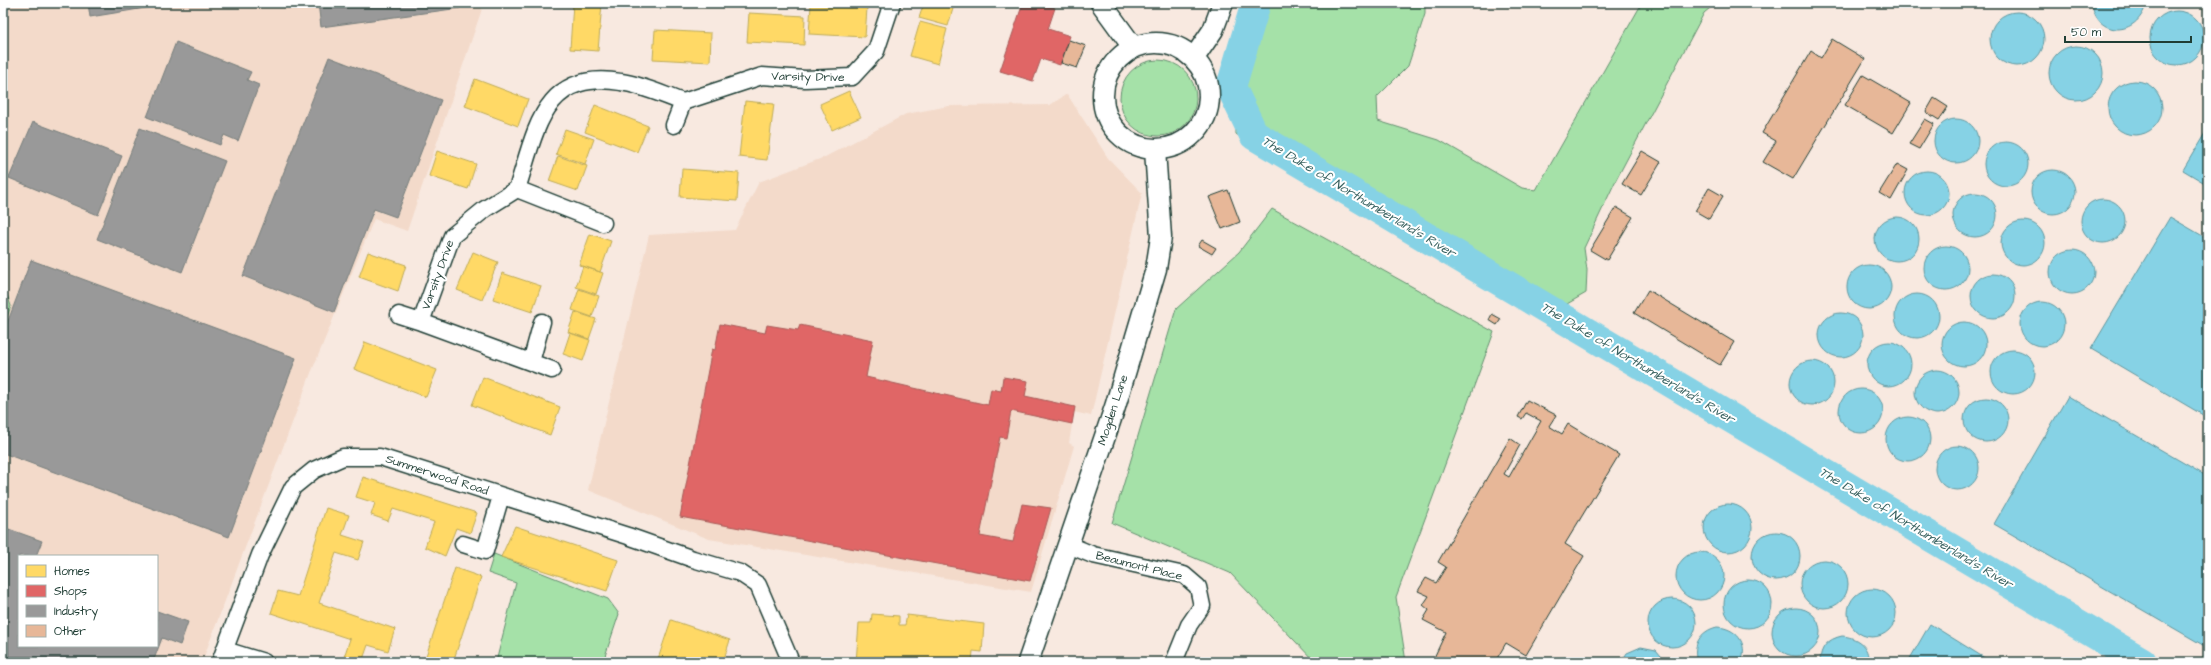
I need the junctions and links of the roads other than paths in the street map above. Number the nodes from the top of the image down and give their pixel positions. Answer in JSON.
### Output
{"nodes":[{"id":1,"x":892,"y":3,"type":"edge"},
{"id":2,"x":1101,"y":3,"type":"edge"},
{"id":3,"x":1223,"y":3,"type":"edge"},
{"id":4,"x":1134,"y":47,"type":"junction"},
{"id":5,"x":1194,"y":58,"type":"junction"},
{"id":6,"x":682,"y":102,"type":"junction"},
{"id":7,"x":674,"y":125,"type":"dead end"},
{"id":8,"x":1155,"y":150,"type":"junction"},
{"id":9,"x":517,"y":189,"type":"junction"},
{"id":10,"x":603,"y":223,"type":"dead end"},
{"id":11,"x":399,"y":315,"type":"dead end"},
{"id":12,"x":421,"y":322,"type":"junction"},
{"id":13,"x":542,"y":322,"type":"dead end"},
{"id":14,"x":531,"y":362,"type":"junction"},
{"id":15,"x":552,"y":370,"type":"dead end"},
{"id":16,"x":501,"y":496,"type":"junction"},
{"id":17,"x":463,"y":544,"type":"dead end"},
{"id":18,"x":1069,"y":545,"type":"junction"},
{"id":19,"x":223,"y":656,"type":"edge"},
{"id":20,"x":264,"y":662,"type":"edge"},
{"id":21,"x":791,"y":662,"type":"edge"},
{"id":22,"x":1028,"y":662,"type":"edge"},
{"id":23,"x":1174,"y":662,"type":"edge"}],
"edges":[{"from":1,"to":6,"type":"street","name":"Varsity Drive"},
{"from":2,"to":4,"type":"street"},
{"from":3,"to":5,"type":"street"},
{"from":4,"to":5,"type":"street"},
{"from":4,"to":8,"type":"street"},
{"from":5,"to":8,"type":"street"},
{"from":6,"to":7,"type":"street"},
{"from":6,"to":9,"type":"street"},
{"from":8,"to":18,"type":"street","name":"Mogden Lane"},
{"from":9,"to":10,"type":"street"},
{"from":9,"to":12,"type":"street","name":"Varsity Drive"},
{"from":11,"to":12,"type":"street","name":"Varsity Drive"},
{"from":12,"to":14,"type":"street","name":"Varsity Drive"},
{"from":13,"to":14,"type":"street"},
{"from":14,"to":15,"type":"street","name":"Varsity Drive"},
{"from":16,"to":17,"type":"street","name":"Summerwood Road"},
{"from":16,"to":19,"type":"street","name":"Summerwood Road"},
{"from":16,"to":21,"type":"street","name":"Summerwood Road"},
{"from":18,"to":22,"type":"street","name":"Mogden Lane"},
{"from":18,"to":23,"type":"street","name":"Beaumont Place"},
{"from":19,"to":20,"type":"street","name":"Summerwood Road"}]}
